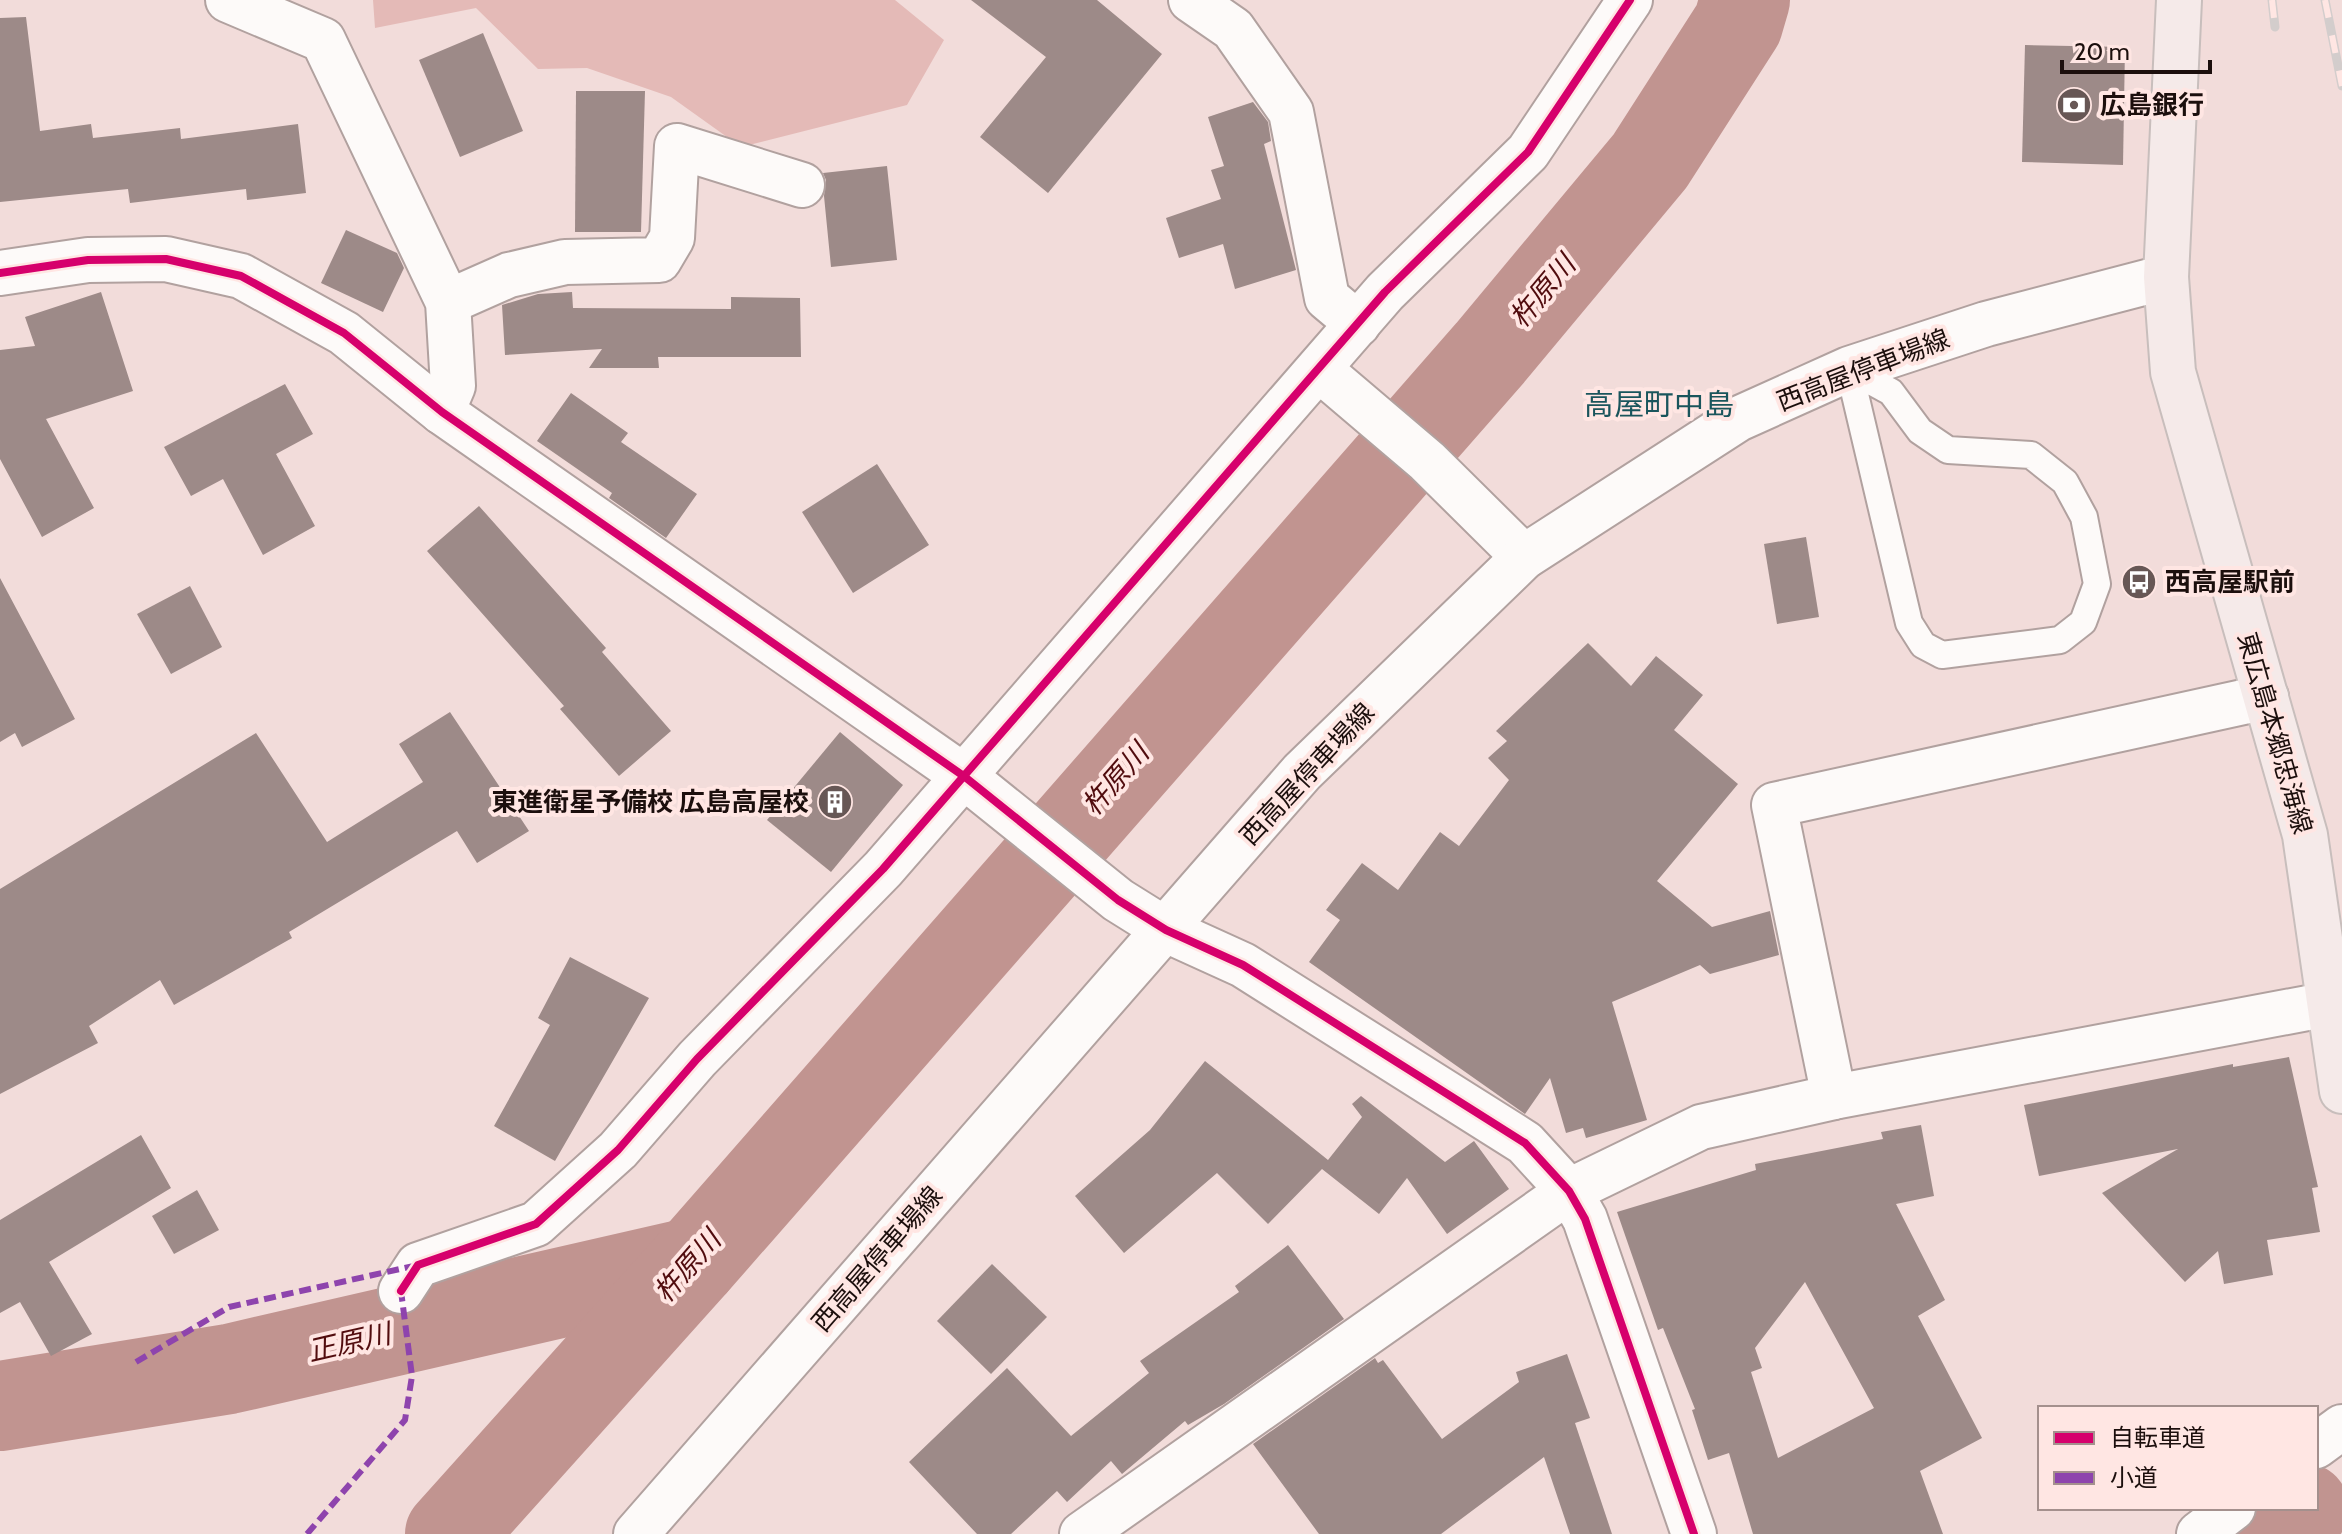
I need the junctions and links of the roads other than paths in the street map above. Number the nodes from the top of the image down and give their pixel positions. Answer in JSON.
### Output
{"nodes":[{"id":1,"x":228,"y":0,"type":"edge"},
{"id":2,"x":1191,"y":0,"type":"edge"},
{"id":3,"x":1630,"y":0,"type":"edge"},
{"id":4,"x":2179,"y":0,"type":"edge"},
{"id":5,"x":802,"y":185,"type":"dead end"},
{"id":6,"x":0,"y":273,"type":"edge"},
{"id":7,"x":2166,"y":277,"type":"junction"},
{"id":8,"x":448,"y":302,"type":"junction"},
{"id":9,"x":1358,"y":324,"type":"junction"},
{"id":10,"x":1849,"y":369,"type":"junction"},
{"id":11,"x":1330,"y":379,"type":"junction"},
{"id":12,"x":442,"y":412,"type":"junction"},
{"id":13,"x":1524,"y":557,"type":"junction"},
{"id":14,"x":2266,"y":697,"type":"junction"},
{"id":15,"x":975,"y":785,"type":"junction"},
{"id":16,"x":1166,"y":930,"type":"junction"},
{"id":17,"x":2329,"y":1004,"type":"junction"},
{"id":18,"x":2342,"y":1091,"type":"edge"},
{"id":19,"x":1834,"y":1097,"type":"junction"},
{"id":20,"x":1569,"y":1191,"type":"junction"},
{"id":21,"x":401,"y":1291,"type":"dead end"},
{"id":22,"x":2342,"y":1427,"type":"edge"},
{"id":23,"x":2318,"y":1445,"type":"edge"},
{"id":24,"x":2230,"y":1510,"type":"edge"},
{"id":25,"x":636,"y":1534,"type":"edge"},
{"id":26,"x":1082,"y":1534,"type":"edge"},
{"id":27,"x":1694,"y":1534,"type":"edge"},
{"id":28,"x":2199,"y":1534,"type":"edge"}],
"edges":[{"from":1,"to":8,"type":"street"},
{"from":2,"to":9,"type":"street"},
{"from":3,"to":9,"type":"street"},
{"from":4,"to":7,"type":"main road","name":"東広島本郷忠海線"},
{"from":5,"to":8,"type":"street"},
{"from":6,"to":12,"type":"street"},
{"from":7,"to":10,"type":"street","name":"西高屋停車場線"},
{"from":7,"to":14,"type":"main road","name":"東広島本郷忠海線"},
{"from":8,"to":12,"type":"street"},
{"from":9,"to":11,"type":"street"},
{"from":10,"to":10,"type":"lane"},
{"from":10,"to":13,"type":"street","name":"西高屋停車場線"},
{"from":11,"to":13,"type":"street"},
{"from":11,"to":15,"type":"street"},
{"from":12,"to":15,"type":"street"},
{"from":13,"to":16,"type":"street","name":"西高屋停車場線"},
{"from":14,"to":17,"type":"main road","name":"東広島本郷忠海線"},
{"from":14,"to":19,"type":"street"},
{"from":15,"to":16,"type":"street"},
{"from":15,"to":21,"type":"street"},
{"from":16,"to":20,"type":"street"},
{"from":16,"to":25,"type":"street","name":"西高屋停車場線"},
{"from":17,"to":18,"type":"main road","name":"東広島本郷忠海線"},
{"from":17,"to":19,"type":"street"},
{"from":19,"to":20,"type":"street"},
{"from":20,"to":26,"type":"street"},
{"from":20,"to":27,"type":"street"},
{"from":22,"to":23,"type":"street"},
{"from":24,"to":28,"type":"street"}]}
